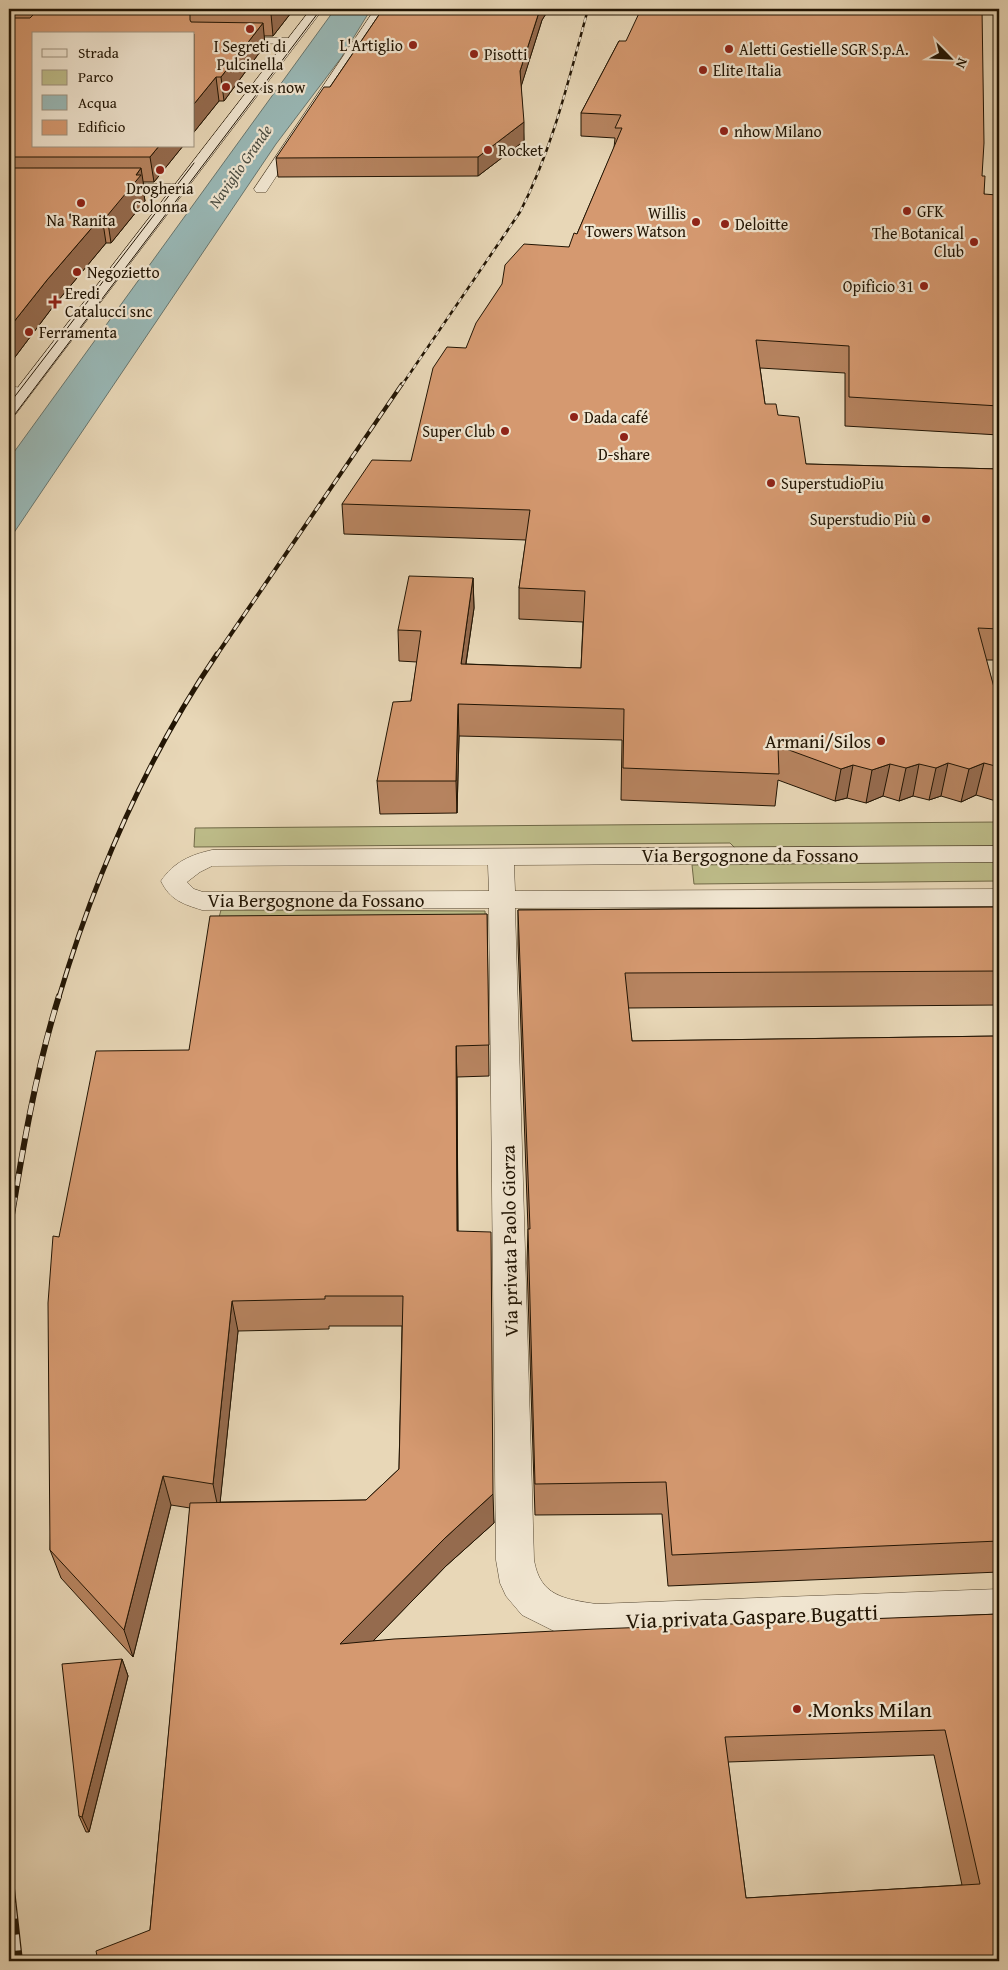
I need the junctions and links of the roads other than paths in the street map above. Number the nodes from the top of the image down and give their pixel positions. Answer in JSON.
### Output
{"nodes":[{"id":1,"x":317,"y":9,"type":"edge"},
{"id":2,"x":380,"y":9,"type":"edge"},
{"id":3,"x":195,"y":39,"type":"edge"},
{"id":4,"x":292,"y":41,"type":"junction"},
{"id":5,"x":89,"y":188,"type":"edge"},
{"id":6,"x":179,"y":188,"type":"junction"},
{"id":7,"x":261,"y":189,"type":"dead end"},
{"id":8,"x":16,"y":392,"type":"edge"},
{"id":9,"x":9,"y":411,"type":"edge"},
{"id":10,"x":999,"y":854,"type":"edge"},
{"id":11,"x":501,"y":857,"type":"junction"},
{"id":12,"x":999,"y":897,"type":"edge"},
{"id":13,"x":503,"y":899,"type":"junction"},
{"id":14,"x":518,"y":1582,"type":"joint"},
{"id":15,"x":999,"y":1608,"type":"edge"}],
"edges":[{"from":1,"to":4,"type":"street"},
{"from":2,"to":7,"type":"street"},
{"from":3,"to":4,"type":"street"},
{"from":4,"to":6,"type":"street"},
{"from":5,"to":6,"type":"street"},
{"from":6,"to":8,"type":"street"},
{"from":8,"to":9,"type":"street"},
{"from":10,"to":11,"type":"street","name":"Via Bergognone da Fossano"},
{"from":11,"to":13,"type":"street"},
{"from":11,"to":13,"type":"street","name":"Via Bergognone da Fossano"},
{"from":12,"to":13,"type":"street","name":"Via Bergognone da Fossano"},
{"from":13,"to":14,"type":"street","name":"Via privata Paolo Giorza"},
{"from":14,"to":15,"type":"street","name":"Via privata Gaspare Bugatti"}]}
